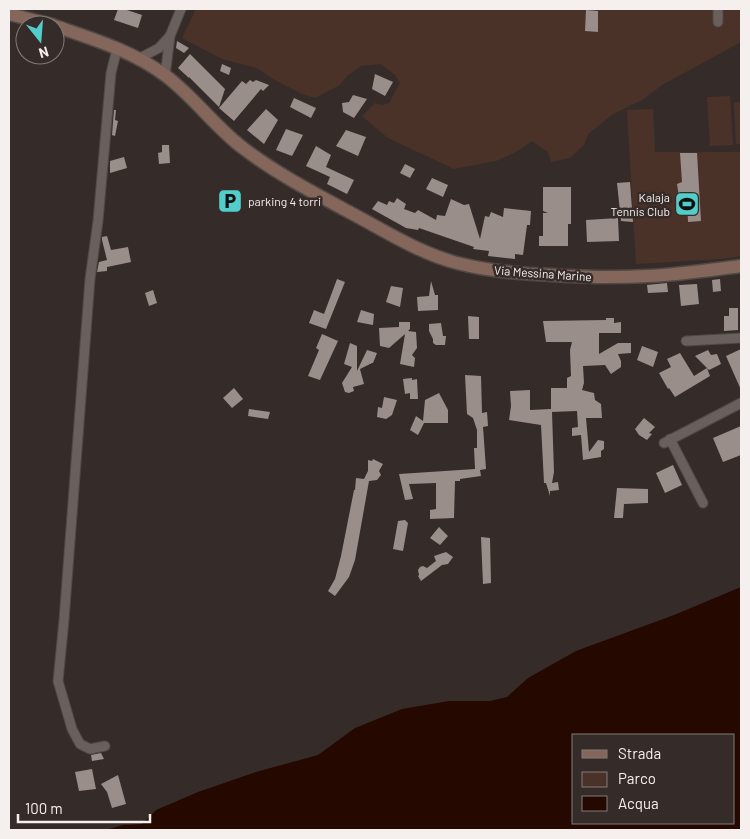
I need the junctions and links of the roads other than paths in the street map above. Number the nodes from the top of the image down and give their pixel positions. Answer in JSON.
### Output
{"nodes":[{"id":1,"x":181,"y":9,"type":"edge"},
{"id":2,"x":718,"y":9,"type":"edge"},
{"id":3,"x":718,"y":22,"type":"dead end"},
{"id":4,"x":65,"y":29,"type":"edge"},
{"id":5,"x":170,"y":36,"type":"junction"},
{"id":6,"x":117,"y":49,"type":"junction"},
{"id":7,"x":138,"y":59,"type":"junction"},
{"id":8,"x":165,"y":76,"type":"junction"},
{"id":9,"x":741,"y":266,"type":"edge"},
{"id":10,"x":741,"y":338,"type":"edge"},
{"id":11,"x":686,"y":341,"type":"dead end"},
{"id":12,"x":741,"y":403,"type":"edge"},
{"id":13,"x":703,"y":503,"type":"dead end"},
{"id":14,"x":105,"y":746,"type":"dead end"}],
"edges":[{"from":1,"to":5,"type":"street"},
{"from":2,"to":3,"type":"street"},
{"from":4,"to":6,"type":"main road","name":"Via Messina Marine"},
{"from":5,"to":7,"type":"street"},
{"from":5,"to":8,"type":"street"},
{"from":6,"to":7,"type":"main road","name":"Via Messina Marine"},
{"from":6,"to":14,"type":"street"},
{"from":7,"to":8,"type":"main road","name":"Via Messina Marine"},
{"from":8,"to":9,"type":"main road","name":"Via Messina Marine"},
{"from":10,"to":11,"type":"street"},
{"from":12,"to":13,"type":"street"}]}
